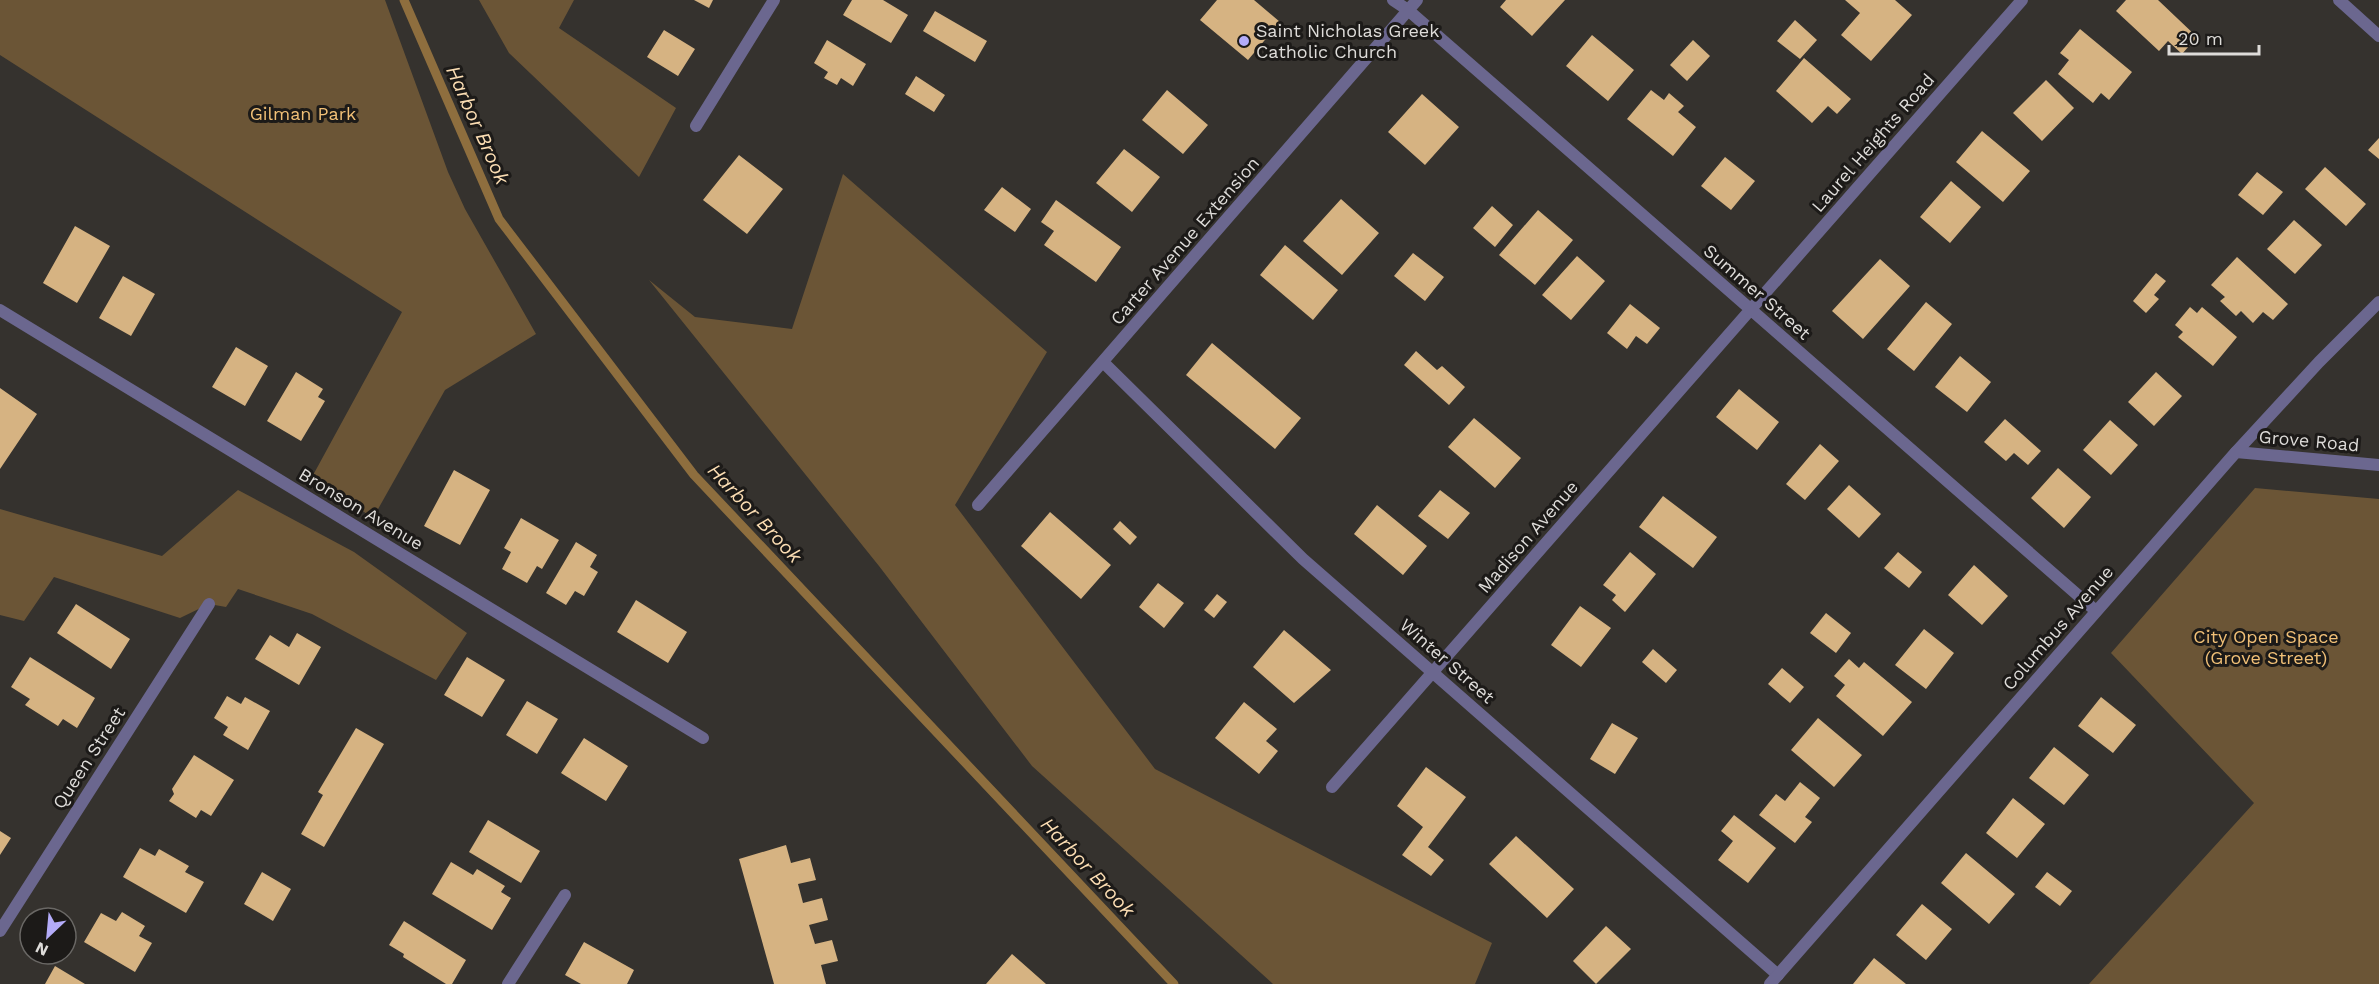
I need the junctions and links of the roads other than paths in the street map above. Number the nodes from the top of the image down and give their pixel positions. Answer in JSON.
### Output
{"nodes":[{"id":1,"x":774,"y":0,"type":"edge"},
{"id":2,"x":1393,"y":0,"type":"edge"},
{"id":3,"x":1417,"y":0,"type":"edge"},
{"id":4,"x":2022,"y":0,"type":"edge"},
{"id":5,"x":2338,"y":0,"type":"edge"},
{"id":6,"x":1408,"y":10,"type":"junction"},
{"id":7,"x":2379,"y":36,"type":"edge"},
{"id":8,"x":696,"y":126,"type":"dead end"},
{"id":9,"x":2379,"y":302,"type":"edge"},
{"id":10,"x":0,"y":310,"type":"edge"},
{"id":11,"x":1751,"y":311,"type":"junction"},
{"id":12,"x":1104,"y":363,"type":"junction"},
{"id":13,"x":2236,"y":452,"type":"junction"},
{"id":14,"x":2379,"y":465,"type":"edge"},
{"id":15,"x":978,"y":505,"type":"dead end"},
{"id":16,"x":209,"y":604,"type":"dead end"},
{"id":17,"x":2096,"y":611,"type":"junction"},
{"id":18,"x":1432,"y":673,"type":"junction"},
{"id":19,"x":703,"y":738,"type":"dead end"},
{"id":20,"x":1332,"y":787,"type":"dead end"},
{"id":21,"x":565,"y":895,"type":"dead end"},
{"id":22,"x":0,"y":931,"type":"edge"},
{"id":23,"x":1774,"y":980,"type":"edge"},
{"id":24,"x":507,"y":984,"type":"edge"}],
"edges":[{"from":1,"to":8,"type":"street"},
{"from":2,"to":6,"type":"street","name":"Summer Street"},
{"from":3,"to":6,"type":"street","name":"Carter Avenue Extension"},
{"from":4,"to":11,"type":"street","name":"Laurel Heights Road"},
{"from":5,"to":7,"type":"street"},
{"from":6,"to":11,"type":"street","name":"Summer Street"},
{"from":6,"to":12,"type":"street","name":"Carter Avenue Extension"},
{"from":9,"to":13,"type":"street","name":"Columbus Avenue"},
{"from":10,"to":19,"type":"street","name":"Bronson Avenue"},
{"from":11,"to":17,"type":"street","name":"Summer Street"},
{"from":11,"to":18,"type":"street","name":"Madison Avenue"},
{"from":12,"to":15,"type":"street","name":"Carter Avenue Extension"},
{"from":12,"to":18,"type":"street","name":"Winter Street"},
{"from":13,"to":14,"type":"street","name":"Grove Road"},
{"from":13,"to":17,"type":"street","name":"Columbus Avenue"},
{"from":16,"to":22,"type":"street","name":"Queen Street"},
{"from":17,"to":23,"type":"street","name":"Columbus Avenue"},
{"from":18,"to":20,"type":"street","name":"Madison Avenue"},
{"from":18,"to":23,"type":"street","name":"Winter Street"},
{"from":21,"to":24,"type":"street"}]}
